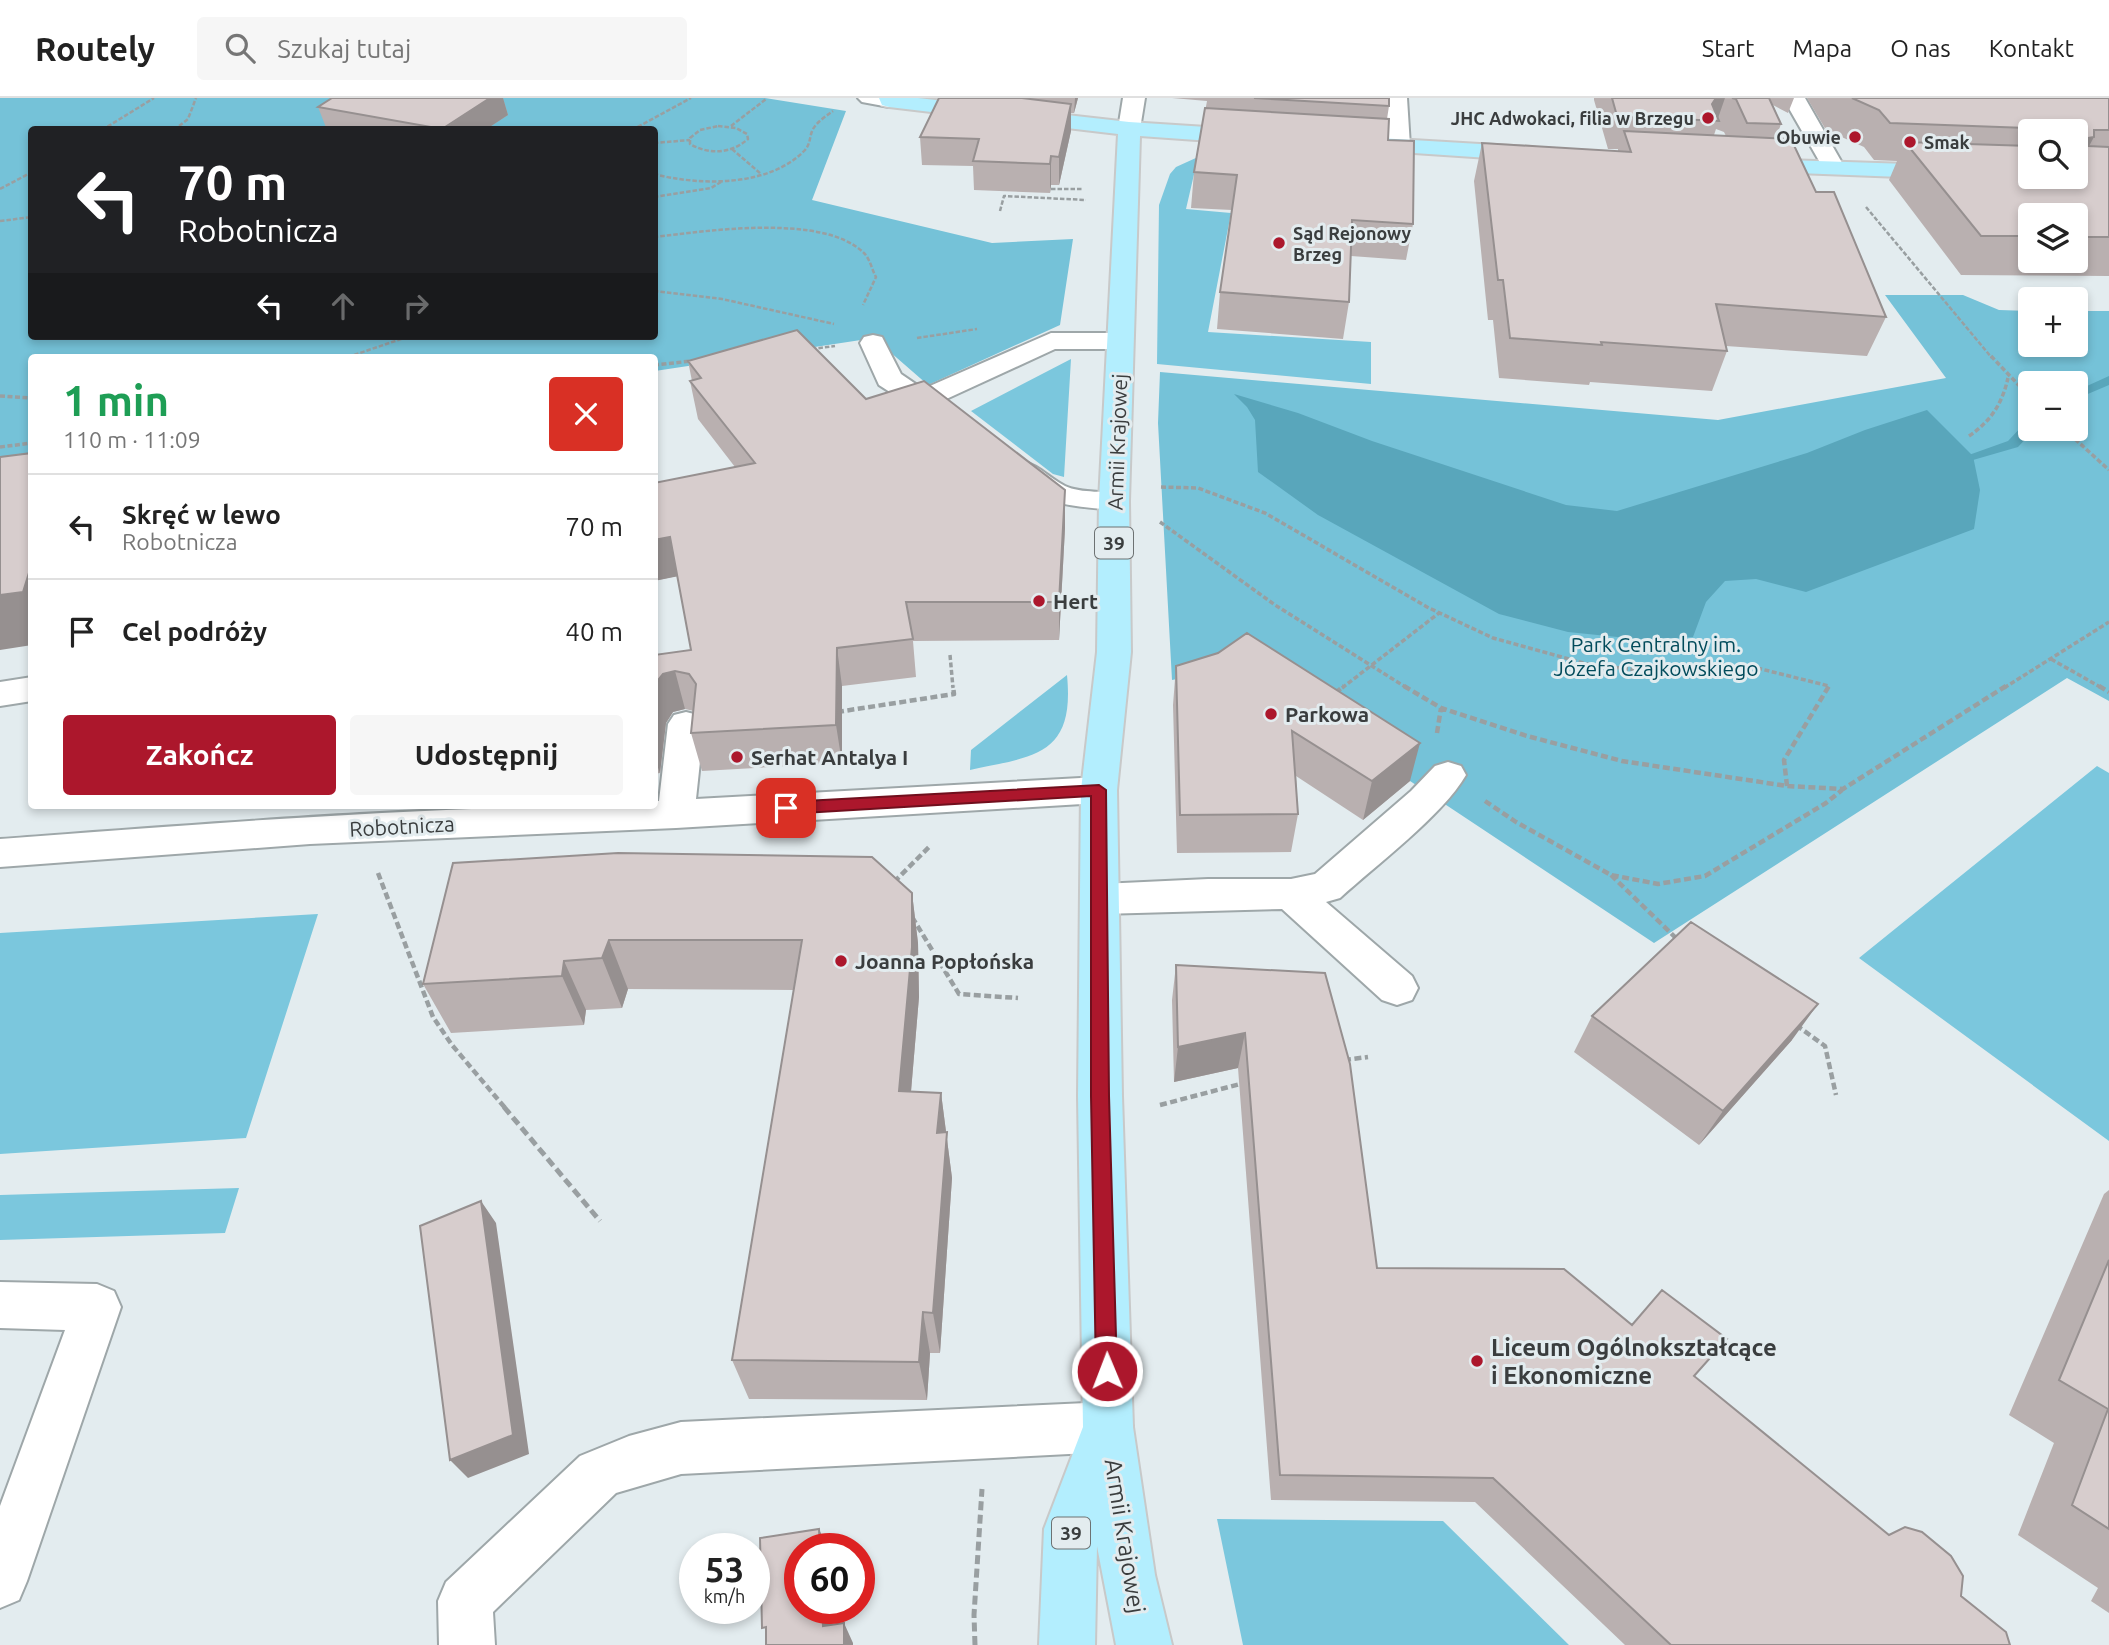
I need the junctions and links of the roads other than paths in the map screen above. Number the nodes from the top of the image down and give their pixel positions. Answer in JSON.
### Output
{"nodes":[{"id":1,"x":1134,"y":98,"type":"edge"},
{"id":2,"x":1396,"y":98,"type":"edge"},
{"id":3,"x":1794,"y":98,"type":"edge"},
{"id":4,"x":883,"y":99,"type":"edge"},
{"id":5,"x":1129,"y":129,"type":"junction"},
{"id":6,"x":1278,"y":139,"type":"edge"},
{"id":7,"x":1340,"y":143,"type":"edge"},
{"id":8,"x":1399,"y":146,"type":"junction"},
{"id":9,"x":1557,"y":155,"type":"edge"},
{"id":10,"x":1726,"y":165,"type":"edge"},
{"id":11,"x":1834,"y":169,"type":"junction"},
{"id":12,"x":2018,"y":175,"type":"edge"},
{"id":13,"x":1120,"y":341,"type":"junction"},
{"id":14,"x":873,"y":343,"type":"road end"},
{"id":15,"x":923,"y":399,"type":"junction"},
{"id":16,"x":968,"y":431,"type":"edge"},
{"id":17,"x":1002,"y":456,"type":"edge"},
{"id":18,"x":1114,"y":501,"type":"junction"},
{"id":19,"x":28,"y":690,"type":"edge"},
{"id":20,"x":0,"y":694,"type":"edge"},
{"id":21,"x":686,"y":724,"type":"dead end"},
{"id":22,"x":1448,"y":775,"type":"road end"},
{"id":23,"x":1099,"y":790,"type":"junction"},
{"id":24,"x":676,"y":814,"type":"junction"},
{"id":25,"x":0,"y":853,"type":"edge"},
{"id":26,"x":1291,"y":894,"type":"junction"},
{"id":27,"x":1101,"y":899,"type":"junction"},
{"id":28,"x":1397,"y":988,"type":"dead end"},
{"id":29,"x":0,"y":1305,"type":"edge"},
{"id":30,"x":1108,"y":1426,"type":"junction"},
{"id":31,"x":0,"y":1581,"type":"edge"},
{"id":32,"x":467,"y":1645,"type":"edge"},
{"id":33,"x":1068,"y":1645,"type":"edge"},
{"id":34,"x":1144,"y":1645,"type":"edge"}],
"edges":[{"from":1,"to":5,"type":"street"},
{"from":2,"to":8,"type":"street"},
{"from":3,"to":11,"type":"street"},
{"from":4,"to":5,"type":"main road"},
{"from":5,"to":6,"type":"main road"},
{"from":5,"to":13,"type":"main road","name":"Armii Krajowej","number":"39"},
{"from":7,"to":8,"type":"main road"},
{"from":8,"to":9,"type":"main road"},
{"from":10,"to":11,"type":"main road"},
{"from":11,"to":12,"type":"main road"},
{"from":13,"to":15,"type":"street"},
{"from":13,"to":18,"type":"main road","name":"Armii Krajowej","number":"39"},
{"from":14,"to":15,"type":"street"},
{"from":15,"to":16,"type":"street"},
{"from":17,"to":18,"type":"street"},
{"from":18,"to":23,"type":"main road","name":"Armii Krajowej","number":"39"},
{"from":19,"to":20,"type":"street"},
{"from":21,"to":24,"type":"street"},
{"from":22,"to":26,"type":"street"},
{"from":23,"to":24,"type":"street","name":"Robotnicza"},
{"from":23,"to":27,"type":"main road","name":"Armii Krajowej","number":"39"},
{"from":24,"to":25,"type":"street","name":"Robotnicza"},
{"from":26,"to":27,"type":"street"},
{"from":26,"to":28,"type":"street"},
{"from":27,"to":30,"type":"main road","name":"Armii Krajowej","number":"39"},
{"from":29,"to":31,"type":"street"},
{"from":30,"to":32,"type":"street"},
{"from":30,"to":33,"type":"main road","name":"Armii Krajowej","number":"39"},
{"from":30,"to":34,"type":"main road","name":"Armii Krajowej","number":"39"}]}
